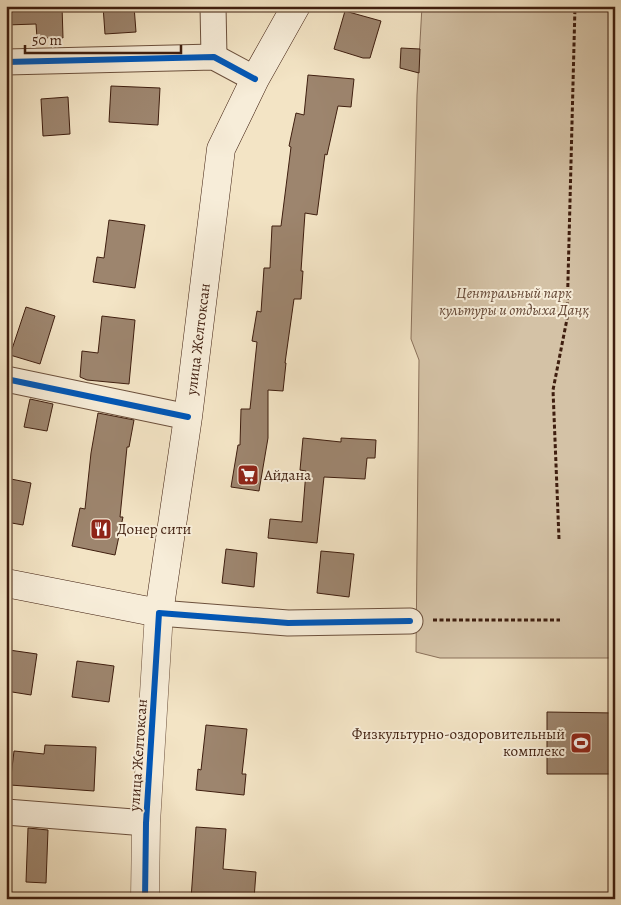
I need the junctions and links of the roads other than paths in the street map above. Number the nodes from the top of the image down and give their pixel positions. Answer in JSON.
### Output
{"nodes":[{"id":1,"x":213,"y":6,"type":"edge"},
{"id":2,"x":296,"y":6,"type":"edge"},
{"id":3,"x":214,"y":57,"type":"junction"},
{"id":4,"x":6,"y":62,"type":"edge"},
{"id":5,"x":254,"y":79,"type":"junction"},
{"id":6,"x":6,"y":379,"type":"edge"},
{"id":7,"x":188,"y":416,"type":"junction"},
{"id":8,"x":6,"y":584,"type":"edge"},
{"id":9,"x":159,"y":613,"type":"junction"},
{"id":10,"x":410,"y":620,"type":"road end"},
{"id":11,"x":6,"y":812,"type":"edge"},
{"id":12,"x":146,"y":823,"type":"junction"},
{"id":13,"x":145,"y":899,"type":"edge"}],
"edges":[{"from":1,"to":3,"type":"street"},
{"from":2,"to":5,"type":"main road","name":"улица Желтоксан"},
{"from":3,"to":4,"type":"street"},
{"from":3,"to":5,"type":"street"},
{"from":5,"to":7,"type":"main road","name":"улица Желтоксан"},
{"from":6,"to":7,"type":"street"},
{"from":7,"to":9,"type":"main road","name":"улица Желтоксан"},
{"from":8,"to":9,"type":"main road"},
{"from":9,"to":10,"type":"street"},
{"from":9,"to":12,"type":"main road","name":"улица Желтоксан"},
{"from":11,"to":12,"type":"street"},
{"from":12,"to":13,"type":"main road","name":"улица Желтоксан"}]}
